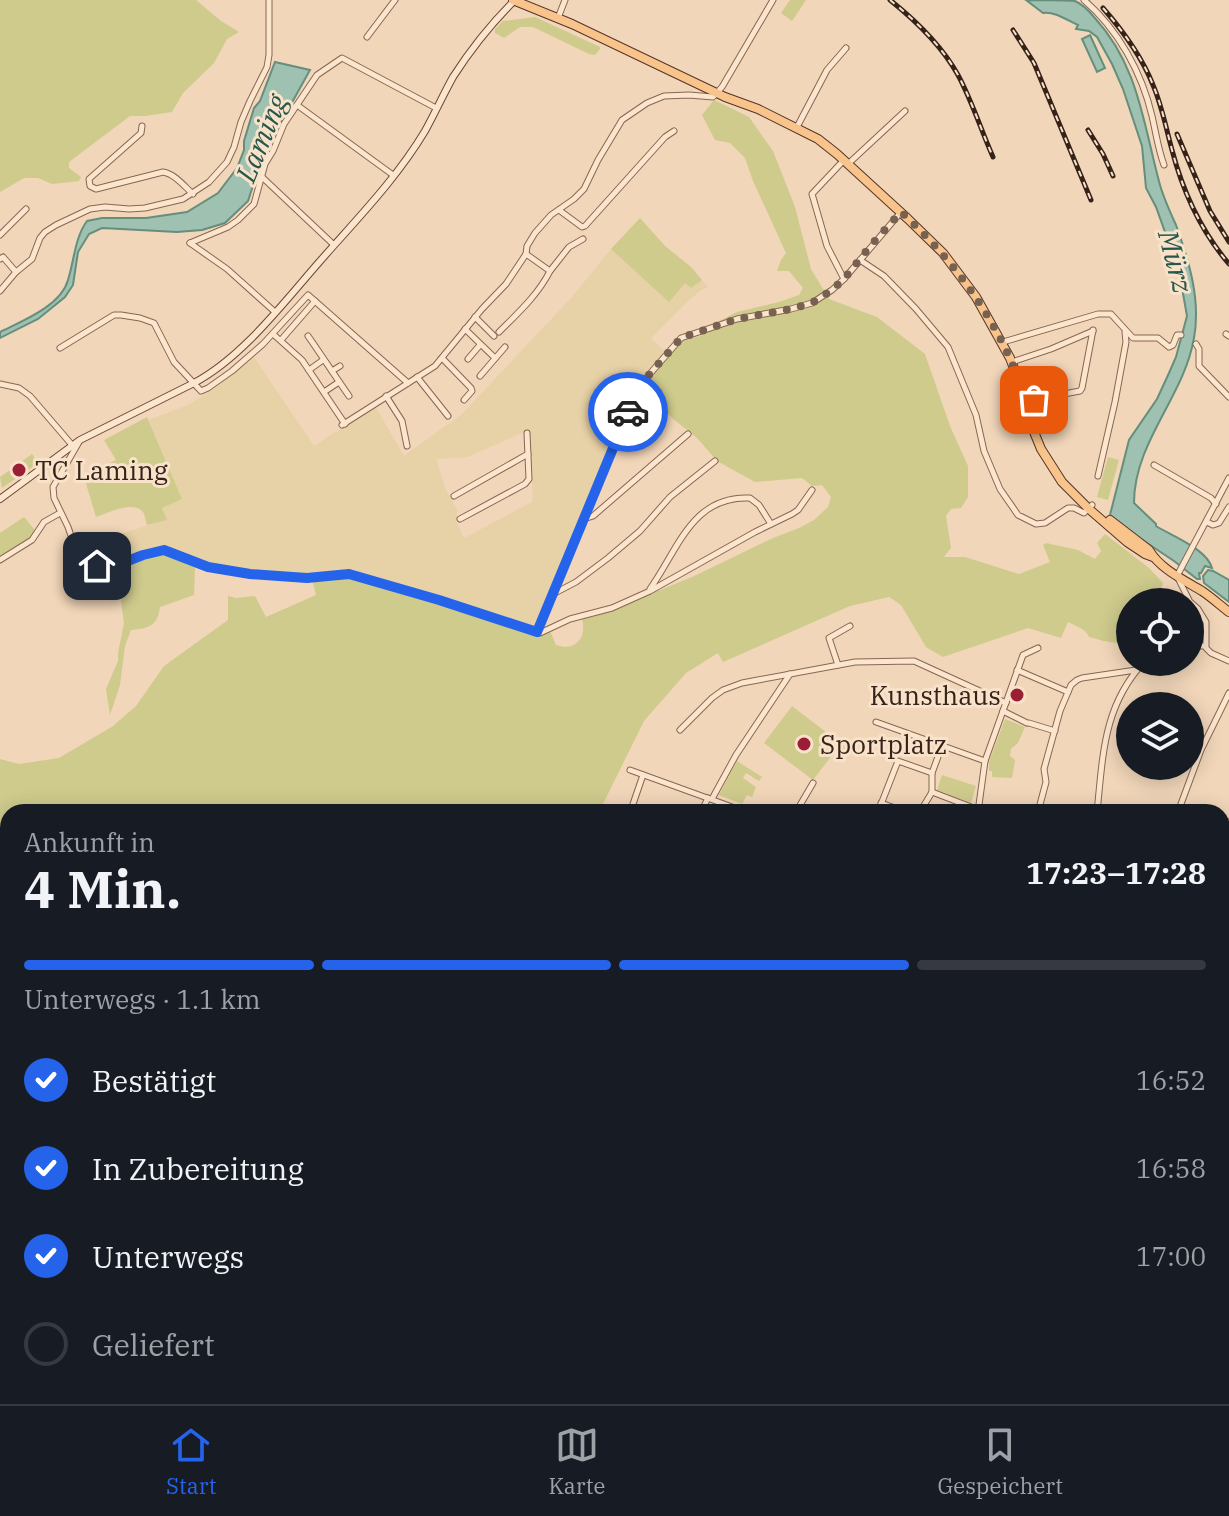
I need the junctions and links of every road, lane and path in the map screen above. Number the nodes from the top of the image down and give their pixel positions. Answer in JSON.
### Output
{"nodes":[{"id":1,"x":269,"y":0,"type":"edge"},
{"id":2,"x":395,"y":0,"type":"edge"},
{"id":3,"x":514,"y":0,"type":"edge"},
{"id":4,"x":565,"y":0,"type":"edge"},
{"id":5,"x":773,"y":0,"type":"edge"},
{"id":6,"x":1084,"y":0,"type":"edge"},
{"id":7,"x":558,"y":18,"type":"junction"},
{"id":8,"x":367,"y":37,"type":"dead end"},
{"id":9,"x":846,"y":48,"type":"dead end"},
{"id":10,"x":717,"y":93,"type":"junction"},
{"id":11,"x":297,"y":105,"type":"junction"},
{"id":12,"x":436,"y":108,"type":"junction"},
{"id":13,"x":905,"y":111,"type":"dead end"},
{"id":14,"x":142,"y":126,"type":"dead end"},
{"id":15,"x":797,"y":127,"type":"junction"},
{"id":16,"x":674,"y":131,"type":"dead end"},
{"id":17,"x":846,"y":162,"type":"junction"},
{"id":18,"x":1164,"y":165,"type":"dead end"},
{"id":19,"x":393,"y":175,"type":"junction"},
{"id":20,"x":262,"y":177,"type":"junction"},
{"id":21,"x":193,"y":194,"type":"junction"},
{"id":22,"x":26,"y":209,"type":"dead end"},
{"id":23,"x":559,"y":210,"type":"junction"},
{"id":24,"x":901,"y":212,"type":"junction"},
{"id":25,"x":0,"y":235,"type":"edge"},
{"id":26,"x":583,"y":239,"type":"dead end"},
{"id":27,"x":334,"y":245,"type":"junction"},
{"id":28,"x":526,"y":254,"type":"junction"},
{"id":29,"x":1,"y":256,"type":"edge"},
{"id":30,"x":860,"y":260,"type":"junction"},
{"id":31,"x":550,"y":271,"type":"junction"},
{"id":32,"x":16,"y":272,"type":"junction"},
{"id":33,"x":844,"y":279,"type":"junction"},
{"id":34,"x":0,"y":291,"type":"edge"},
{"id":35,"x":315,"y":301,"type":"junction"},
{"id":36,"x":275,"y":312,"type":"junction"},
{"id":37,"x":475,"y":317,"type":"junction"},
{"id":38,"x":465,"y":329,"type":"junction"},
{"id":39,"x":1125,"y":330,"type":"junction"},
{"id":40,"x":273,"y":334,"type":"junction"},
{"id":41,"x":1181,"y":335,"type":"dead end"},
{"id":42,"x":308,"y":336,"type":"dead end"},
{"id":43,"x":281,"y":340,"type":"junction"},
{"id":44,"x":1003,"y":342,"type":"junction"},
{"id":45,"x":481,"y":344,"type":"junction"},
{"id":46,"x":1196,"y":344,"type":"dead end"},
{"id":47,"x":505,"y":347,"type":"dead end"},
{"id":48,"x":60,"y":348,"type":"dead end"},
{"id":49,"x":442,"y":358,"type":"junction"},
{"id":50,"x":495,"y":358,"type":"junction"},
{"id":51,"x":468,"y":359,"type":"dead end"},
{"id":52,"x":323,"y":360,"type":"junction"},
{"id":53,"x":1012,"y":362,"type":"junction"},
{"id":54,"x":340,"y":366,"type":"dead end"},
{"id":55,"x":309,"y":370,"type":"junction"},
{"id":56,"x":332,"y":371,"type":"junction"},
{"id":57,"x":480,"y":376,"type":"dead end"},
{"id":58,"x":417,"y":377,"type":"junction"},
{"id":59,"x":339,"y":382,"type":"junction"},
{"id":60,"x":194,"y":383,"type":"junction"},
{"id":61,"x":408,"y":383,"type":"junction"},
{"id":62,"x":0,"y":384,"type":"edge"},
{"id":63,"x":324,"y":392,"type":"junction"},
{"id":64,"x":349,"y":396,"type":"dead end"},
{"id":65,"x":386,"y":396,"type":"junction"},
{"id":66,"x":1229,"y":397,"type":"edge"},
{"id":67,"x":464,"y":400,"type":"dead end"},
{"id":68,"x":1026,"y":401,"type":"junction"},
{"id":69,"x":654,"y":411,"type":"dead end"},
{"id":70,"x":448,"y":416,"type":"dead end"},
{"id":71,"x":623,"y":425,"type":"junction"},
{"id":72,"x":527,"y":433,"type":"dead end"},
{"id":73,"x":688,"y":434,"type":"dead end"},
{"id":74,"x":80,"y":440,"type":"junction"},
{"id":75,"x":72,"y":445,"type":"junction"},
{"id":76,"x":407,"y":446,"type":"dead end"},
{"id":77,"x":528,"y":454,"type":"junction"},
{"id":78,"x":715,"y":461,"type":"dead end"},
{"id":79,"x":1154,"y":465,"type":"dead end"},
{"id":80,"x":1098,"y":476,"type":"dead end"},
{"id":81,"x":1229,"y":478,"type":"edge"},
{"id":82,"x":812,"y":490,"type":"dead end"},
{"id":83,"x":454,"y":496,"type":"dead end"},
{"id":84,"x":0,"y":499,"type":"edge"},
{"id":85,"x":1216,"y":504,"type":"junction"},
{"id":86,"x":1090,"y":507,"type":"junction"},
{"id":87,"x":1229,"y":507,"type":"edge"},
{"id":88,"x":60,"y":513,"type":"junction"},
{"id":89,"x":460,"y":519,"type":"dead end"},
{"id":90,"x":583,"y":520,"type":"junction"},
{"id":91,"x":1207,"y":522,"type":"junction"},
{"id":92,"x":771,"y":524,"type":"junction"},
{"id":93,"x":0,"y":560,"type":"edge"},
{"id":94,"x":1179,"y":572,"type":"junction"},
{"id":95,"x":1185,"y":588,"type":"edge"},
{"id":96,"x":647,"y":592,"type":"junction"},
{"id":97,"x":552,"y":594,"type":"junction"},
{"id":98,"x":1229,"y":612,"type":"edge"},
{"id":99,"x":1204,"y":619,"type":"edge"},
{"id":100,"x":850,"y":626,"type":"dead end"},
{"id":101,"x":537,"y":632,"type":"junction"},
{"id":102,"x":1205,"y":646,"type":"joint"},
{"id":103,"x":1038,"y":648,"type":"dead end"},
{"id":104,"x":1229,"y":661,"type":"edge"},
{"id":105,"x":838,"y":665,"type":"junction"},
{"id":106,"x":1017,"y":670,"type":"junction"},
{"id":107,"x":791,"y":673,"type":"junction"},
{"id":108,"x":1116,"y":673,"type":"edge"},
{"id":109,"x":1132,"y":676,"type":"edge"},
{"id":110,"x":1068,"y":692,"type":"junction"},
{"id":111,"x":1229,"y":693,"type":"edge"},
{"id":112,"x":1006,"y":703,"type":"junction"},
{"id":113,"x":1003,"y":711,"type":"junction"},
{"id":114,"x":876,"y":722,"type":"dead end"},
{"id":115,"x":680,"y":730,"type":"dead end"},
{"id":116,"x":1055,"y":731,"type":"junction"},
{"id":117,"x":942,"y":746,"type":"junction"},
{"id":118,"x":985,"y":761,"type":"junction"},
{"id":119,"x":630,"y":770,"type":"dead end"},
{"id":120,"x":932,"y":773,"type":"junction"},
{"id":121,"x":643,"y":775,"type":"junction"},
{"id":122,"x":813,"y":783,"type":"dead end"},
{"id":123,"x":932,"y":792,"type":"junction"},
{"id":124,"x":710,"y":798,"type":"junction"},
{"id":125,"x":881,"y":803,"type":"edge"},
{"id":126,"x":633,"y":804,"type":"edge"},
{"id":127,"x":706,"y":804,"type":"edge"},
{"id":128,"x":725,"y":804,"type":"edge"},
{"id":129,"x":801,"y":804,"type":"edge"},
{"id":130,"x":925,"y":804,"type":"edge"},
{"id":131,"x":961,"y":804,"type":"edge"},
{"id":132,"x":979,"y":804,"type":"edge"},
{"id":133,"x":1040,"y":804,"type":"edge"},
{"id":134,"x":1098,"y":804,"type":"edge"},
{"id":135,"x":1181,"y":804,"type":"edge"}],
"edges":[{"from":1,"to":21,"type":"street"},
{"from":2,"to":8,"type":"street"},
{"from":3,"to":7,"type":"main road"},
{"from":3,"to":12,"type":"main road"},
{"from":4,"to":7,"type":"street"},
{"from":5,"to":10,"type":"street"},
{"from":6,"to":18,"type":"street"},
{"from":7,"to":10,"type":"main road"},
{"from":9,"to":15,"type":"street"},
{"from":10,"to":15,"type":"main road"},
{"from":10,"to":23,"type":"street"},
{"from":11,"to":12,"type":"street"},
{"from":11,"to":19,"type":"street"},
{"from":11,"to":20,"type":"street"},
{"from":12,"to":19,"type":"main road"},
{"from":13,"to":17,"type":"street"},
{"from":14,"to":21,"type":"street"},
{"from":15,"to":17,"type":"main road"},
{"from":16,"to":23,"type":"street"},
{"from":17,"to":24,"type":"main road"},
{"from":17,"to":33,"type":"street"},
{"from":19,"to":27,"type":"main road"},
{"from":20,"to":27,"type":"street"},
{"from":20,"to":36,"type":"street"},
{"from":21,"to":32,"type":"street"},
{"from":22,"to":25,"type":"street"},
{"from":23,"to":28,"type":"street"},
{"from":24,"to":30,"type":"street"},
{"from":24,"to":44,"type":"main road"},
{"from":26,"to":31,"type":"street"},
{"from":27,"to":36,"type":"main road"},
{"from":28,"to":31,"type":"street"},
{"from":28,"to":37,"type":"street"},
{"from":29,"to":32,"type":"street"},
{"from":30,"to":33,"type":"street"},
{"from":30,"to":86,"type":"street"},
{"from":31,"to":37,"type":"street"},
{"from":32,"to":34,"type":"street"},
{"from":33,"to":71,"type":"street"},
{"from":35,"to":40,"type":"street"},
{"from":35,"to":43,"type":"street"},
{"from":35,"to":61,"type":"street"},
{"from":36,"to":60,"type":"main road"},
{"from":37,"to":38,"type":"street"},
{"from":38,"to":45,"type":"street"},
{"from":38,"to":49,"type":"street"},
{"from":39,"to":41,"type":"street"},
{"from":39,"to":44,"type":"street"},
{"from":39,"to":80,"type":"street"},
{"from":40,"to":43,"type":"street"},
{"from":40,"to":60,"type":"street"},
{"from":42,"to":52,"type":"street"},
{"from":43,"to":55,"type":"street"},
{"from":44,"to":53,"type":"main road"},
{"from":45,"to":50,"type":"street"},
{"from":45,"to":51,"type":"street"},
{"from":46,"to":66,"type":"street"},
{"from":47,"to":50,"type":"street"},
{"from":48,"to":60,"type":"street"},
{"from":49,"to":58,"type":"street"},
{"from":49,"to":67,"type":"street"},
{"from":50,"to":57,"type":"street"},
{"from":52,"to":55,"type":"street"},
{"from":52,"to":56,"type":"street"},
{"from":53,"to":68,"type":"main road"},
{"from":53,"to":68,"type":"street"},
{"from":54,"to":56,"type":"street"},
{"from":55,"to":63,"type":"street"},
{"from":56,"to":59,"type":"street"},
{"from":58,"to":61,"type":"street"},
{"from":58,"to":70,"type":"street"},
{"from":59,"to":63,"type":"street"},
{"from":59,"to":64,"type":"street"},
{"from":60,"to":74,"type":"main road"},
{"from":61,"to":65,"type":"street"},
{"from":62,"to":75,"type":"street"},
{"from":63,"to":65,"type":"street"},
{"from":65,"to":76,"type":"street"},
{"from":68,"to":86,"type":"main road"},
{"from":69,"to":71,"type":"street"},
{"from":71,"to":90,"type":"street"},
{"from":72,"to":77,"type":"street"},
{"from":73,"to":90,"type":"street"},
{"from":74,"to":75,"type":"main road"},
{"from":74,"to":88,"type":"street"},
{"from":75,"to":84,"type":"main road"},
{"from":77,"to":83,"type":"street"},
{"from":77,"to":89,"type":"street"},
{"from":78,"to":97,"type":"street"},
{"from":79,"to":85,"type":"street"},
{"from":81,"to":85,"type":"street"},
{"from":82,"to":92,"type":"street"},
{"from":85,"to":91,"type":"street"},
{"from":86,"to":94,"type":"main road"},
{"from":87,"to":91,"type":"street"},
{"from":88,"to":93,"type":"street"},
{"from":88,"to":101,"type":"street"},
{"from":90,"to":97,"type":"street"},
{"from":91,"to":94,"type":"street"},
{"from":92,"to":96,"type":"street"},
{"from":92,"to":96,"type":"street"},
{"from":94,"to":95,"type":"street"},
{"from":94,"to":98,"type":"main road"},
{"from":96,"to":101,"type":"street"},
{"from":97,"to":101,"type":"street"},
{"from":99,"to":102,"type":"street"},
{"from":100,"to":105,"type":"street"},
{"from":102,"to":104,"type":"street"},
{"from":103,"to":106,"type":"street"},
{"from":105,"to":107,"type":"street"},
{"from":105,"to":112,"type":"street"},
{"from":106,"to":110,"type":"street"},
{"from":106,"to":112,"type":"street"},
{"from":107,"to":115,"type":"street"},
{"from":107,"to":124,"type":"street"},
{"from":108,"to":110,"type":"street"},
{"from":109,"to":134,"type":"street"},
{"from":110,"to":116,"type":"street"},
{"from":111,"to":135,"type":"street"},
{"from":112,"to":113,"type":"street"},
{"from":113,"to":116,"type":"street"},
{"from":113,"to":118,"type":"street"},
{"from":114,"to":117,"type":"street"},
{"from":116,"to":133,"type":"street"},
{"from":117,"to":118,"type":"street"},
{"from":117,"to":120,"type":"street"},
{"from":118,"to":132,"type":"street"},
{"from":119,"to":121,"type":"street"},
{"from":120,"to":123,"type":"street"},
{"from":120,"to":125,"type":"street"},
{"from":121,"to":124,"type":"street"},
{"from":121,"to":126,"type":"street"},
{"from":122,"to":129,"type":"street"},
{"from":123,"to":130,"type":"street"},
{"from":123,"to":131,"type":"street"},
{"from":124,"to":127,"type":"street"},
{"from":124,"to":128,"type":"street"}]}
